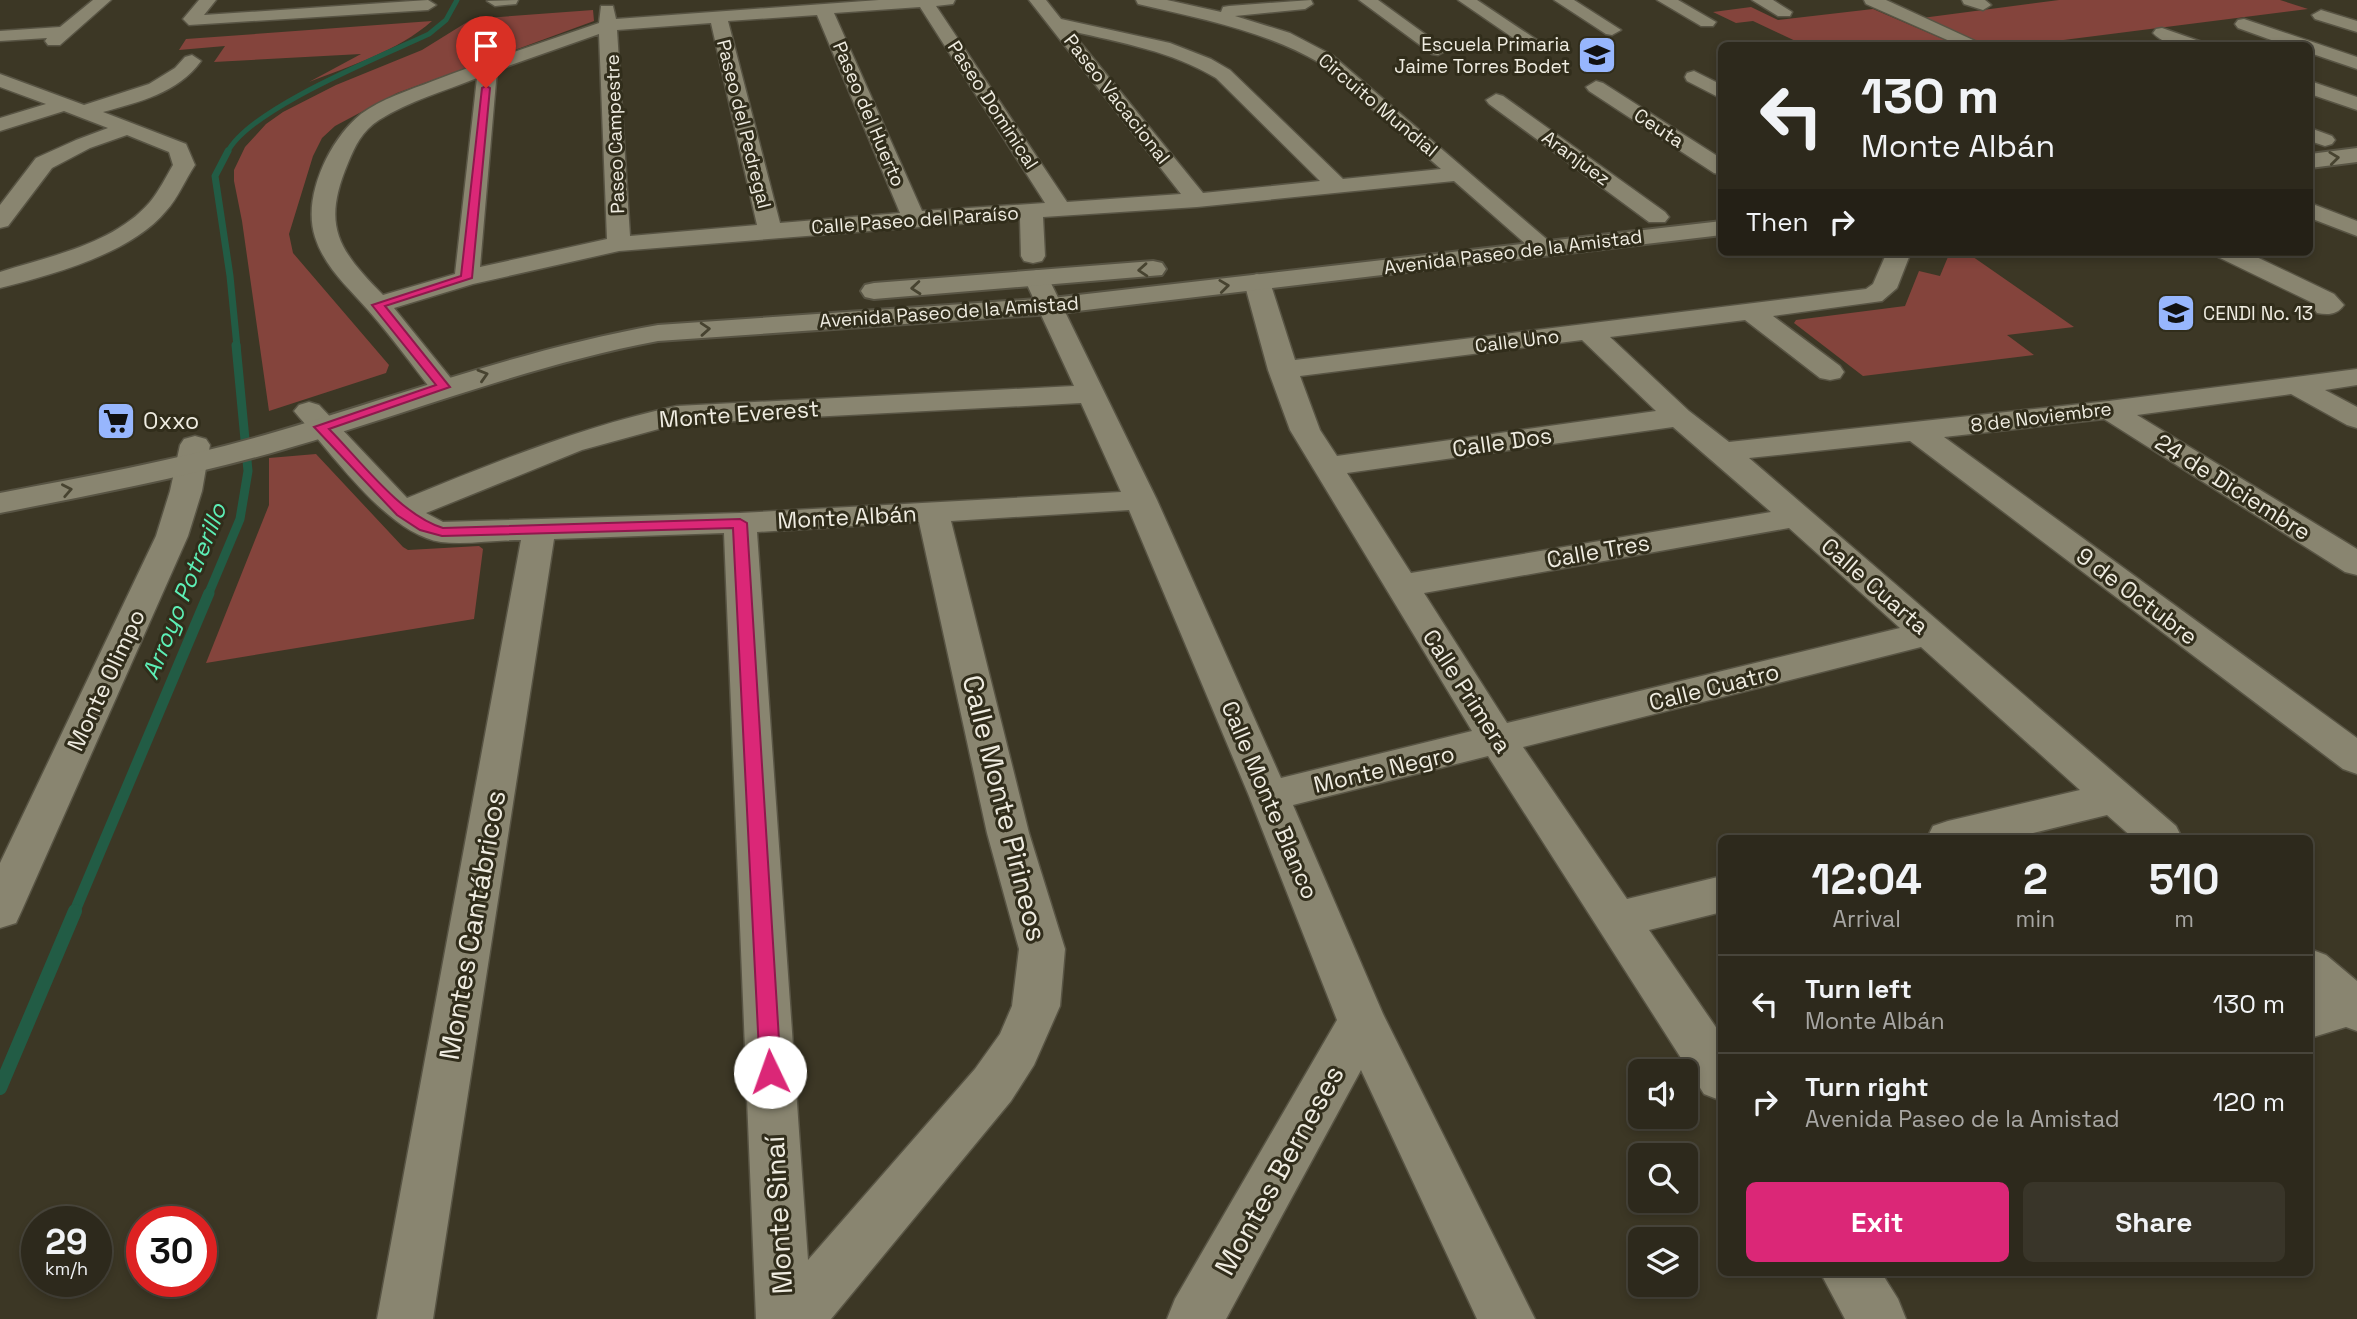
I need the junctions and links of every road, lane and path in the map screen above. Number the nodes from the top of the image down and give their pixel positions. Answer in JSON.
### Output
{"nodes":[{"id":1,"x":103,"y":0,"type":"edge"},
{"id":2,"x":208,"y":0,"type":"edge"},
{"id":3,"x":316,"y":0,"type":"edge"},
{"id":4,"x":947,"y":0,"type":"edge"},
{"id":5,"x":1037,"y":0,"type":"edge"},
{"id":6,"x":1144,"y":0,"type":"edge"},
{"id":7,"x":1367,"y":0,"type":"edge"},
{"id":8,"x":1466,"y":0,"type":"edge"},
{"id":9,"x":1562,"y":0,"type":"edge"},
{"id":10,"x":1665,"y":0,"type":"edge"},
{"id":11,"x":1760,"y":0,"type":"edge"},
{"id":12,"x":1872,"y":0,"type":"edge"},
{"id":13,"x":925,"y":2,"type":"junction"},
{"id":14,"x":419,"y":4,"type":"edge"},
{"id":15,"x":1305,"y":4,"type":"dead end"},
{"id":16,"x":824,"y":10,"type":"junction"},
{"id":17,"x":1784,"y":12,"type":"dead end"},
{"id":18,"x":1204,"y":13,"type":"junction"},
{"id":19,"x":305,"y":14,"type":"junction"},
{"id":20,"x":2321,"y":15,"type":"dead end"},
{"id":21,"x":718,"y":17,"type":"junction"},
{"id":22,"x":609,"y":18,"type":"junction"},
{"id":23,"x":1707,"y":22,"type":"dead end"},
{"id":24,"x":1057,"y":23,"type":"junction"},
{"id":25,"x":2244,"y":24,"type":"dead end"},
{"id":26,"x":2357,"y":27,"type":"edge"},
{"id":27,"x":1612,"y":30,"type":"dead end"},
{"id":28,"x":2162,"y":33,"type":"dead end"},
{"id":29,"x":0,"y":36,"type":"edge"},
{"id":30,"x":1528,"y":40,"type":"dead end"},
{"id":31,"x":1968,"y":42,"type":"edge"},
{"id":32,"x":2186,"y":42,"type":"edge"},
{"id":33,"x":2296,"y":42,"type":"edge"},
{"id":34,"x":2313,"y":48,"type":"edge"},
{"id":35,"x":1438,"y":50,"type":"dead end"},
{"id":36,"x":192,"y":61,"type":"dead end"},
{"id":37,"x":2357,"y":63,"type":"edge"},
{"id":38,"x":488,"y":67,"type":"junction"},
{"id":39,"x":1694,"y":76,"type":"dead end"},
{"id":40,"x":2,"y":81,"type":"edge"},
{"id":41,"x":1596,"y":88,"type":"dead end"},
{"id":42,"x":2313,"y":88,"type":"edge"},
{"id":43,"x":1718,"y":91,"type":"edge"},
{"id":44,"x":1496,"y":100,"type":"dead end"},
{"id":45,"x":2357,"y":104,"type":"edge"},
{"id":46,"x":72,"y":108,"type":"junction"},
{"id":47,"x":0,"y":125,"type":"edge"},
{"id":48,"x":129,"y":128,"type":"junction"},
{"id":49,"x":2357,"y":136,"type":"edge"},
{"id":50,"x":2315,"y":138,"type":"edge"},
{"id":51,"x":2357,"y":155,"type":"edge"},
{"id":52,"x":2313,"y":161,"type":"edge"},
{"id":53,"x":1718,"y":165,"type":"edge"},
{"id":54,"x":1460,"y":174,"type":"junction"},
{"id":55,"x":1338,"y":186,"type":"junction"},
{"id":56,"x":1196,"y":200,"type":"junction"},
{"id":57,"x":1060,"y":209,"type":"junction"},
{"id":58,"x":1718,"y":209,"type":"edge"},
{"id":59,"x":1031,"y":211,"type":"junction"},
{"id":60,"x":2313,"y":211,"type":"edge"},
{"id":61,"x":3,"y":214,"type":"edge"},
{"id":62,"x":1657,"y":216,"type":"junction"},
{"id":63,"x":914,"y":219,"type":"junction"},
{"id":64,"x":1718,"y":228,"type":"edge"},
{"id":65,"x":2357,"y":229,"type":"edge"},
{"id":66,"x":770,"y":232,"type":"junction"},
{"id":67,"x":1536,"y":239,"type":"junction"},
{"id":68,"x":619,"y":244,"type":"junction"},
{"id":69,"x":1897,"y":256,"type":"edge"},
{"id":70,"x":2235,"y":256,"type":"edge"},
{"id":71,"x":467,"y":278,"type":"junction"},
{"id":72,"x":0,"y":280,"type":"edge"},
{"id":73,"x":1041,"y":280,"type":"junction"},
{"id":74,"x":1256,"y":282,"type":"junction"},
{"id":75,"x":852,"y":293,"type":"dead end"},
{"id":76,"x":378,"y":305,"type":"junction"},
{"id":77,"x":698,"y":305,"type":"dead end"},
{"id":78,"x":2326,"y":307,"type":"dead end"},
{"id":79,"x":1751,"y":312,"type":"junction"},
{"id":80,"x":1589,"y":332,"type":"junction"},
{"id":81,"x":1282,"y":370,"type":"junction"},
{"id":82,"x":1830,"y":372,"type":"dead end"},
{"id":83,"x":2357,"y":377,"type":"edge"},
{"id":84,"x":438,"y":379,"type":"junction"},
{"id":85,"x":2294,"y":384,"type":"junction"},
{"id":86,"x":1092,"y":394,"type":"junction"},
{"id":87,"x":2109,"y":410,"type":"junction"},
{"id":88,"x":1679,"y":417,"type":"junction"},
{"id":89,"x":314,"y":419,"type":"junction"},
{"id":90,"x":2357,"y":419,"type":"edge"},
{"id":91,"x":1918,"y":432,"type":"junction"},
{"id":92,"x":209,"y":451,"type":"junction"},
{"id":93,"x":1723,"y":452,"type":"junction"},
{"id":94,"x":1326,"y":467,"type":"junction"},
{"id":95,"x":0,"y":477,"type":"edge"},
{"id":96,"x":1141,"y":500,"type":"junction"},
{"id":97,"x":0,"y":503,"type":"edge"},
{"id":98,"x":402,"y":512,"type":"junction"},
{"id":99,"x":933,"y":512,"type":"junction"},
{"id":100,"x":1796,"y":517,"type":"junction"},
{"id":101,"x":740,"y":523,"type":"junction"},
{"id":102,"x":539,"y":531,"type":"junction"},
{"id":103,"x":2357,"y":564,"type":"edge"},
{"id":104,"x":1400,"y":586,"type":"junction"},
{"id":105,"x":1930,"y":634,"type":"junction"},
{"id":106,"x":1498,"y":741,"type":"junction"},
{"id":107,"x":2357,"y":759,"type":"edge"},
{"id":108,"x":1269,"y":796,"type":"junction"},
{"id":109,"x":2115,"y":797,"type":"junction"},
{"id":110,"x":1960,"y":835,"type":"edge"},
{"id":111,"x":2158,"y":835,"type":"edge"},
{"id":112,"x":1718,"y":895,"type":"edge"},
{"id":113,"x":0,"y":910,"type":"edge"},
{"id":114,"x":1616,"y":920,"type":"junction"},
{"id":115,"x":2313,"y":973,"type":"edge"},
{"id":116,"x":2344,"y":1009,"type":"edge"},
{"id":117,"x":1362,"y":1022,"type":"junction"},
{"id":118,"x":1718,"y":1073,"type":"edge"},
{"id":119,"x":1851,"y":1276,"type":"edge"},
{"id":120,"x":405,"y":1319,"type":"edge"},
{"id":121,"x":784,"y":1319,"type":"edge"},
{"id":122,"x":794,"y":1319,"type":"edge"},
{"id":123,"x":1195,"y":1319,"type":"edge"},
{"id":124,"x":1507,"y":1319,"type":"edge"},
{"id":125,"x":1878,"y":1319,"type":"edge"}],
"edges":[{"from":1,"to":29,"type":"street"},
{"from":2,"to":19,"type":"street"},
{"from":3,"to":19,"type":"street"},
{"from":4,"to":13,"type":"street"},
{"from":5,"to":24,"type":"street","name":"Paseo Vacacional"},
{"from":6,"to":18,"type":"street","name":"Circuito Mundial"},
{"from":7,"to":35,"type":"street"},
{"from":8,"to":30,"type":"street"},
{"from":9,"to":27,"type":"street"},
{"from":10,"to":23,"type":"street"},
{"from":11,"to":17,"type":"street"},
{"from":12,"to":31,"type":"street"},
{"from":13,"to":16,"type":"street"},
{"from":13,"to":57,"type":"street","name":"Paseo Dominical"},
{"from":14,"to":19,"type":"street"},
{"from":15,"to":18,"type":"street"},
{"from":16,"to":21,"type":"street"},
{"from":16,"to":63,"type":"street","name":"Paseo del Huerto"},
{"from":18,"to":54,"type":"street","name":"Circuito Mundial"},
{"from":20,"to":26,"type":"street"},
{"from":21,"to":22,"type":"street"},
{"from":21,"to":66,"type":"street","name":"Paseo del Pedregal"},
{"from":22,"to":38,"type":"street"},
{"from":22,"to":68,"type":"street","name":"Paseo Campestre"},
{"from":24,"to":55,"type":"street"},
{"from":24,"to":56,"type":"street","name":"Paseo Vacacional"},
{"from":25,"to":33,"type":"street"},
{"from":28,"to":32,"type":"street"},
{"from":34,"to":37,"type":"street"},
{"from":36,"to":46,"type":"street"},
{"from":38,"to":71,"type":"street"},
{"from":38,"to":76,"type":"street"},
{"from":39,"to":43,"type":"street"},
{"from":40,"to":46,"type":"street"},
{"from":41,"to":53,"type":"street","name":"Ceuta"},
{"from":42,"to":45,"type":"street"},
{"from":44,"to":62,"type":"street","name":"Aranjuez"},
{"from":46,"to":47,"type":"street"},
{"from":46,"to":48,"type":"street"},
{"from":48,"to":61,"type":"street"},
{"from":48,"to":72,"type":"street"},
{"from":49,"to":50,"type":"street"},
{"from":52,"to":51,"type":"street","one_way":true},
{"from":54,"to":55,"type":"street","name":"Calle Paseo del Paraíso"},
{"from":54,"to":67,"type":"street","name":"Circuito Mundial"},
{"from":55,"to":56,"type":"street","name":"Calle Paseo del Paraíso"},
{"from":56,"to":57,"type":"street","name":"Calle Paseo del Paraíso"},
{"from":57,"to":59,"type":"street","name":"Calle Paseo del Paraíso"},
{"from":58,"to":62,"type":"street","name":"Avenida Paseo de la Amistad"},
{"from":59,"to":63,"type":"street","name":"Calle Paseo del Paraíso"},
{"from":59,"to":73,"type":"street"},
{"from":60,"to":65,"type":"street"},
{"from":62,"to":67,"type":"street","name":"Avenida Paseo de la Amistad"},
{"from":63,"to":66,"type":"street","name":"Calle Paseo del Paraíso"},
{"from":64,"to":67,"type":"street","name":"Avenida Paseo de la Amistad"},
{"from":66,"to":68,"type":"street","name":"Calle Paseo del Paraíso"},
{"from":67,"to":73,"type":"street","name":"Avenida Paseo de la Amistad","one_way":true},
{"from":67,"to":74,"type":"street","name":"Avenida Paseo de la Amistad"},
{"from":68,"to":71,"type":"street","name":"Calle Paseo del Paraíso"},
{"from":69,"to":79,"type":"street","name":"Calle Uno"},
{"from":70,"to":78,"type":"street"},
{"from":71,"to":76,"type":"street","name":"Calle Paseo del Paraíso"},
{"from":73,"to":74,"type":"street","name":"Avenida Paseo de la Amistad","one_way":true},
{"from":73,"to":75,"type":"street","name":"Avenida Paseo de la Amistad","one_way":true},
{"from":84,"to":73,"type":"street","name":"Avenida Paseo de la Amistad","one_way":true},
{"from":73,"to":86,"type":"street","name":"Calle Monte Blanco"},
{"from":74,"to":81,"type":"street","name":"Calle Primera"},
{"from":76,"to":84,"type":"street"},
{"from":77,"to":84,"type":"street","name":"Avenida Paseo de la Amistad"},
{"from":79,"to":80,"type":"street","name":"Calle Uno"},
{"from":79,"to":82,"type":"street"},
{"from":80,"to":81,"type":"street","name":"Calle Uno"},
{"from":80,"to":88,"type":"street","name":"Calle Cuarta"},
{"from":81,"to":94,"type":"street","name":"Calle Primera"},
{"from":83,"to":85,"type":"street","name":"8 de Noviembre"},
{"from":84,"to":89,"type":"street","name":"Avenida Paseo de la Amistad"},
{"from":85,"to":87,"type":"street","name":"8 de Noviembre"},
{"from":85,"to":90,"type":"street"},
{"from":86,"to":96,"type":"street","name":"Calle Monte Blanco"},
{"from":86,"to":98,"type":"street","name":"Monte Everest"},
{"from":87,"to":91,"type":"street","name":"8 de Noviembre"},
{"from":87,"to":103,"type":"street","name":"24 de Diciembre"},
{"from":88,"to":93,"type":"street","name":"Calle Cuarta"},
{"from":88,"to":94,"type":"street","name":"Calle Dos"},
{"from":89,"to":92,"type":"street","name":"Avenida Paseo de la Amistad"},
{"from":89,"to":98,"type":"street","name":"Monte Albán"},
{"from":91,"to":93,"type":"street","name":"8 de Noviembre"},
{"from":91,"to":107,"type":"street","name":"9 de Octubre"},
{"from":92,"to":95,"type":"street"},
{"from":97,"to":92,"type":"street","one_way":true},
{"from":92,"to":113,"type":"street","name":"Monte Olimpo"},
{"from":93,"to":100,"type":"street","name":"Calle Cuarta"},
{"from":94,"to":104,"type":"street","name":"Calle Primera"},
{"from":96,"to":99,"type":"street","name":"Monte Albán"},
{"from":96,"to":108,"type":"street","name":"Calle Monte Blanco"},
{"from":98,"to":102,"type":"street","name":"Monte Albán"},
{"from":99,"to":101,"type":"street","name":"Monte Albán"},
{"from":99,"to":122,"type":"street","name":"Calle Monte Pirineos"},
{"from":100,"to":104,"type":"street","name":"Calle Tres"},
{"from":100,"to":105,"type":"street","name":"Calle Cuarta"},
{"from":101,"to":102,"type":"street","name":"Monte Albán"},
{"from":101,"to":121,"type":"street","name":"Monte Sinaí"},
{"from":102,"to":120,"type":"street","name":"Montes Cantábricos"},
{"from":104,"to":106,"type":"street","name":"Calle Primera"},
{"from":105,"to":106,"type":"street","name":"Calle Cuatro"},
{"from":105,"to":109,"type":"street","name":"Calle Cuarta"},
{"from":106,"to":108,"type":"street","name":"Monte Negro"},
{"from":106,"to":114,"type":"street","name":"Calle Primera"},
{"from":108,"to":117,"type":"street","name":"Calle Monte Blanco"},
{"from":109,"to":110,"type":"street"},
{"from":109,"to":111,"type":"street","name":"Calle Cuarta"},
{"from":112,"to":114,"type":"street"},
{"from":114,"to":118,"type":"street","name":"Calle Primera"},
{"from":115,"to":116,"type":"street"},
{"from":117,"to":123,"type":"street","name":"Montes Berneses"},
{"from":117,"to":124,"type":"street","name":"Calle Monte Blanco"},
{"from":119,"to":125,"type":"street"}]}
